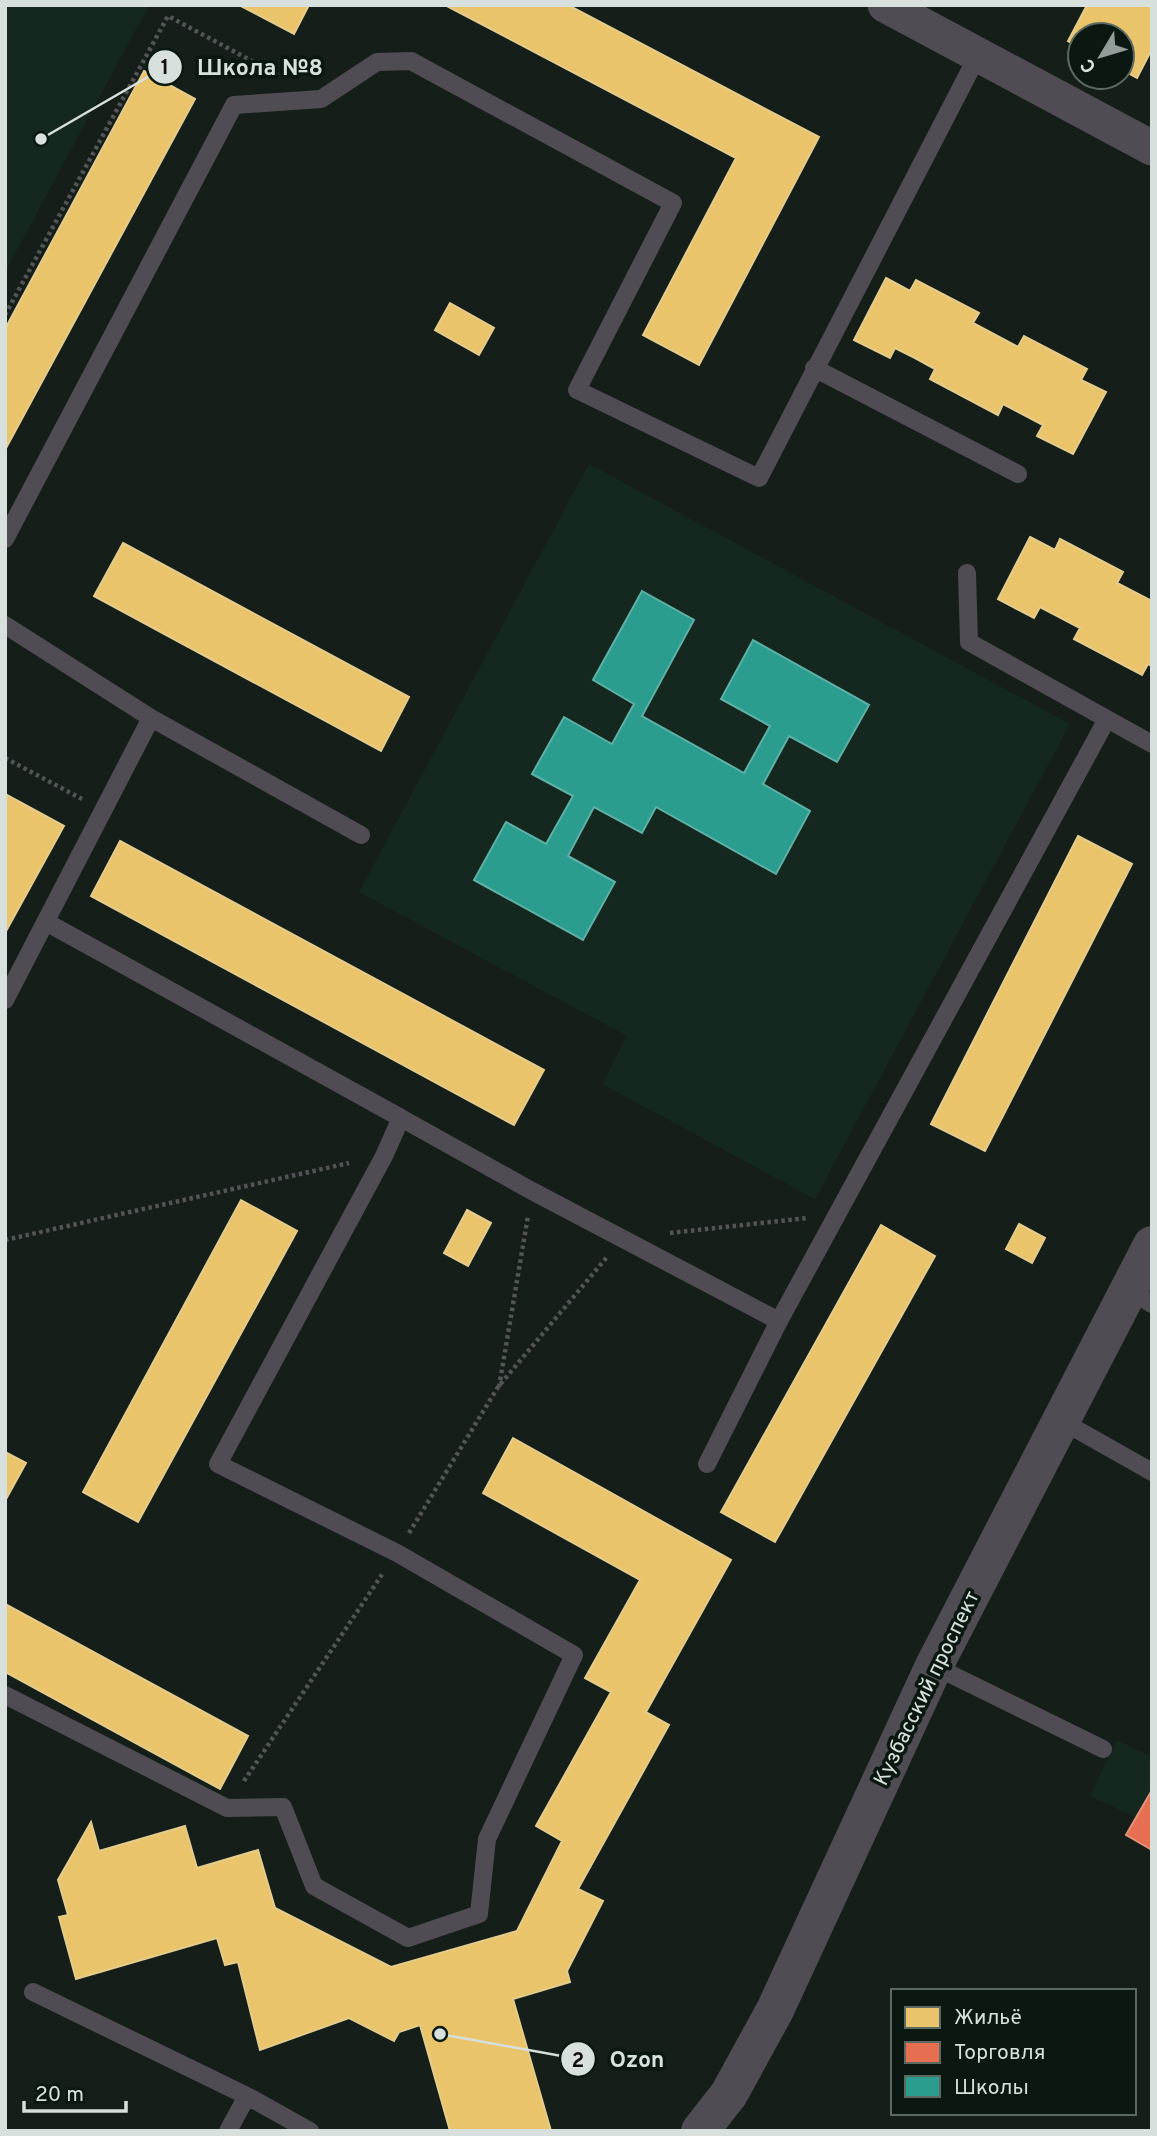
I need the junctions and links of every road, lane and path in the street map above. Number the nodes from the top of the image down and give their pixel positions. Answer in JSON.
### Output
{"nodes":[{"id":1,"x":885,"y":5,"type":"edge"},
{"id":2,"x":978,"y":55,"type":"junction"},
{"id":3,"x":321,"y":99,"type":"junction"},
{"id":4,"x":1152,"y":148,"type":"edge"},
{"id":5,"x":8,"y":305,"type":"edge"},
{"id":6,"x":5,"y":315,"type":"edge"},
{"id":7,"x":814,"y":368,"type":"junction"},
{"id":8,"x":1018,"y":474,"type":"dead end"},
{"id":9,"x":5,"y":539,"type":"edge"},
{"id":10,"x":967,"y":573,"type":"dead end"},
{"id":11,"x":5,"y":625,"type":"edge"},
{"id":12,"x":151,"y":718,"type":"junction"},
{"id":13,"x":1107,"y":719,"type":"junction"},
{"id":14,"x":1152,"y":744,"type":"edge"},
{"id":15,"x":5,"y":758,"type":"edge"},
{"id":16,"x":103,"y":811,"type":"junction"},
{"id":17,"x":361,"y":835,"type":"dead end"},
{"id":18,"x":46,"y":922,"type":"junction"},
{"id":19,"x":5,"y":1000,"type":"edge"},
{"id":20,"x":401,"y":1118,"type":"junction"},
{"id":21,"x":384,"y":1156,"type":"junction"},
{"id":22,"x":532,"y":1191,"type":"junction"},
{"id":23,"x":836,"y":1215,"type":"junction"},
{"id":24,"x":623,"y":1238,"type":"junction"},
{"id":25,"x":5,"y":1240,"type":"edge"},
{"id":26,"x":1152,"y":1245,"type":"edge"},
{"id":27,"x":1139,"y":1296,"type":"edge"},
{"id":28,"x":779,"y":1321,"type":"junction"},
{"id":29,"x":498,"y":1387,"type":"junction"},
{"id":30,"x":1060,"y":1420,"type":"junction"},
{"id":31,"x":707,"y":1464,"type":"dead end"},
{"id":32,"x":1152,"y":1472,"type":"edge"},
{"id":33,"x":397,"y":1553,"type":"junction"},
{"id":34,"x":934,"y":1666,"type":"junction"},
{"id":35,"x":5,"y":1695,"type":"edge"},
{"id":36,"x":1103,"y":1749,"type":"dead end"},
{"id":37,"x":226,"y":1808,"type":"junction"},
{"id":38,"x":33,"y":1992,"type":"dead end"},
{"id":39,"x":729,"y":2094,"type":"junction"},
{"id":40,"x":247,"y":2096,"type":"junction"},
{"id":41,"x":228,"y":2131,"type":"edge"},
{"id":42,"x":310,"y":2131,"type":"edge"},
{"id":43,"x":700,"y":2131,"type":"edge"},
{"id":44,"x":723,"y":2131,"type":"edge"}],
"edges":[{"from":1,"to":2,"type":"street"},
{"from":2,"to":4,"type":"street"},
{"from":2,"to":7,"type":"lane"},
{"from":3,"to":5,"type":"path"},
{"from":3,"to":7,"type":"lane"},
{"from":3,"to":9,"type":"lane"},
{"from":5,"to":6,"type":"path"},
{"from":7,"to":8,"type":"lane"},
{"from":10,"to":13,"type":"lane"},
{"from":11,"to":12,"type":"lane"},
{"from":12,"to":16,"type":"lane"},
{"from":12,"to":17,"type":"lane"},
{"from":13,"to":14,"type":"lane"},
{"from":13,"to":23,"type":"lane"},
{"from":15,"to":16,"type":"path"},
{"from":16,"to":18,"type":"lane"},
{"from":18,"to":19,"type":"lane"},
{"from":18,"to":20,"type":"lane"},
{"from":20,"to":21,"type":"lane"},
{"from":20,"to":22,"type":"lane"},
{"from":21,"to":25,"type":"path"},
{"from":21,"to":33,"type":"lane"},
{"from":22,"to":24,"type":"lane"},
{"from":22,"to":29,"type":"path"},
{"from":23,"to":24,"type":"path"},
{"from":23,"to":28,"type":"lane"},
{"from":24,"to":28,"type":"lane"},
{"from":24,"to":29,"type":"path"},
{"from":26,"to":27,"type":"street","name":"Кузбасский проспект"},
{"from":27,"to":30,"type":"street","name":"Кузбасский проспект"},
{"from":28,"to":31,"type":"lane"},
{"from":29,"to":33,"type":"path"},
{"from":30,"to":32,"type":"lane"},
{"from":30,"to":34,"type":"street","name":"Кузбасский проспект"},
{"from":33,"to":37,"type":"path"},
{"from":33,"to":37,"type":"lane"},
{"from":34,"to":36,"type":"lane"},
{"from":34,"to":39,"type":"street","name":"Кузбасский проспект"},
{"from":35,"to":37,"type":"lane"},
{"from":38,"to":40,"type":"lane"},
{"from":39,"to":43,"type":"street","name":"Кузбасский проспект"},
{"from":39,"to":44,"type":"street"},
{"from":40,"to":41,"type":"lane"},
{"from":40,"to":42,"type":"lane"}]}
